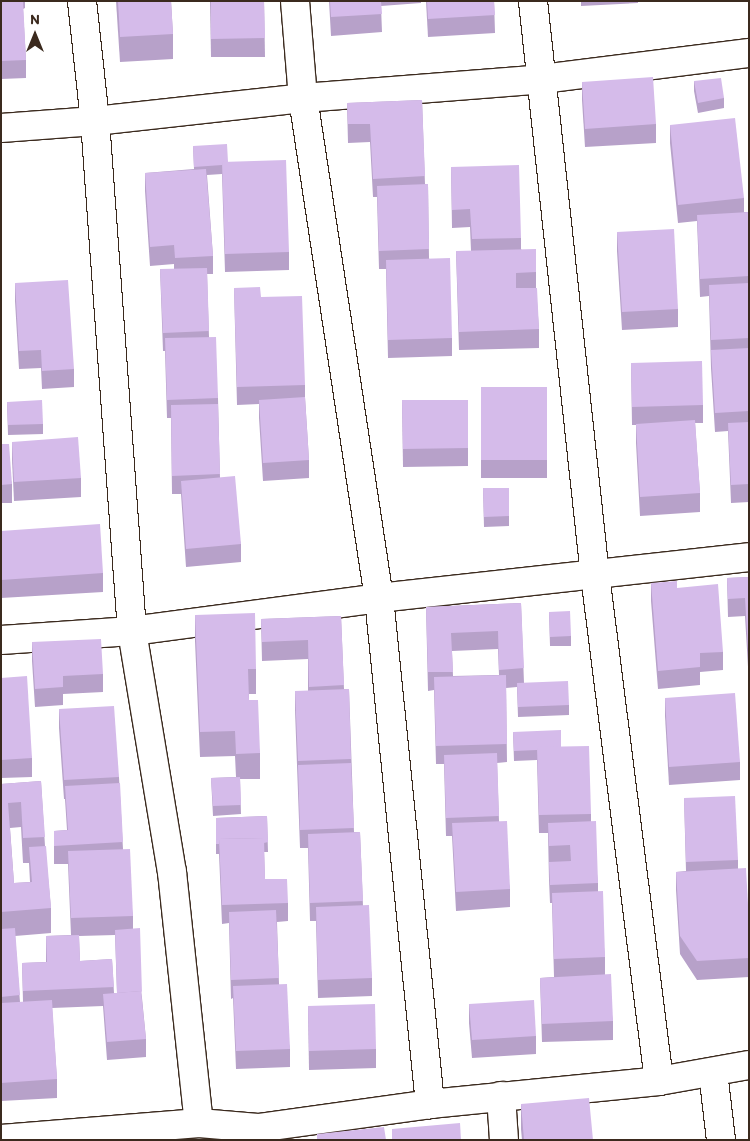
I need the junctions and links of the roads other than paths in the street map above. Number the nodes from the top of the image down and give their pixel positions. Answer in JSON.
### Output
{"nodes":[{"id":1,"x":82,"y":1,"type":"edge"},
{"id":2,"x":295,"y":1,"type":"edge"},
{"id":3,"x":532,"y":1,"type":"edge"},
{"id":4,"x":749,"y":53,"type":"edge"},
{"id":5,"x":542,"y":79,"type":"junction"},
{"id":6,"x":303,"y":98,"type":"junction"},
{"id":7,"x":95,"y":121,"type":"junction"},
{"id":8,"x":1,"y":128,"type":"edge"},
{"id":9,"x":749,"y":557,"type":"edge"},
{"id":10,"x":595,"y":575,"type":"junction"},
{"id":11,"x":379,"y":598,"type":"junction"},
{"id":12,"x":132,"y":631,"type":"junction"},
{"id":13,"x":1,"y":640,"type":"edge"},
{"id":14,"x":749,"y":1065,"type":"edge"},
{"id":15,"x":713,"y":1072,"type":"junction"},
{"id":16,"x":659,"y":1081,"type":"junction"},
{"id":17,"x":501,"y":1096,"type":"junction"},
{"id":18,"x":430,"y":1104,"type":"junction"},
{"id":19,"x":199,"y":1123,"type":"junction"},
{"id":20,"x":259,"y":1134,"type":"edge"},
{"id":21,"x":1,"y":1139,"type":"edge"},
{"id":22,"x":504,"y":1140,"type":"edge"},
{"id":23,"x":721,"y":1140,"type":"edge"}],
"edges":[{"from":1,"to":7,"type":"street"},
{"from":2,"to":6,"type":"street"},
{"from":3,"to":5,"type":"street"},
{"from":4,"to":5,"type":"street"},
{"from":5,"to":6,"type":"street"},
{"from":5,"to":10,"type":"street"},
{"from":6,"to":7,"type":"street"},
{"from":6,"to":11,"type":"street"},
{"from":7,"to":8,"type":"street"},
{"from":7,"to":12,"type":"street"},
{"from":9,"to":10,"type":"street"},
{"from":10,"to":11,"type":"street"},
{"from":10,"to":16,"type":"street"},
{"from":11,"to":12,"type":"street"},
{"from":11,"to":18,"type":"street"},
{"from":12,"to":13,"type":"street"},
{"from":12,"to":19,"type":"street"},
{"from":14,"to":15,"type":"street"},
{"from":15,"to":16,"type":"street"},
{"from":15,"to":23,"type":"street"},
{"from":16,"to":17,"type":"street"},
{"from":17,"to":18,"type":"street"},
{"from":17,"to":22,"type":"street"},
{"from":18,"to":20,"type":"street"},
{"from":19,"to":20,"type":"street"},
{"from":19,"to":21,"type":"street"}]}
